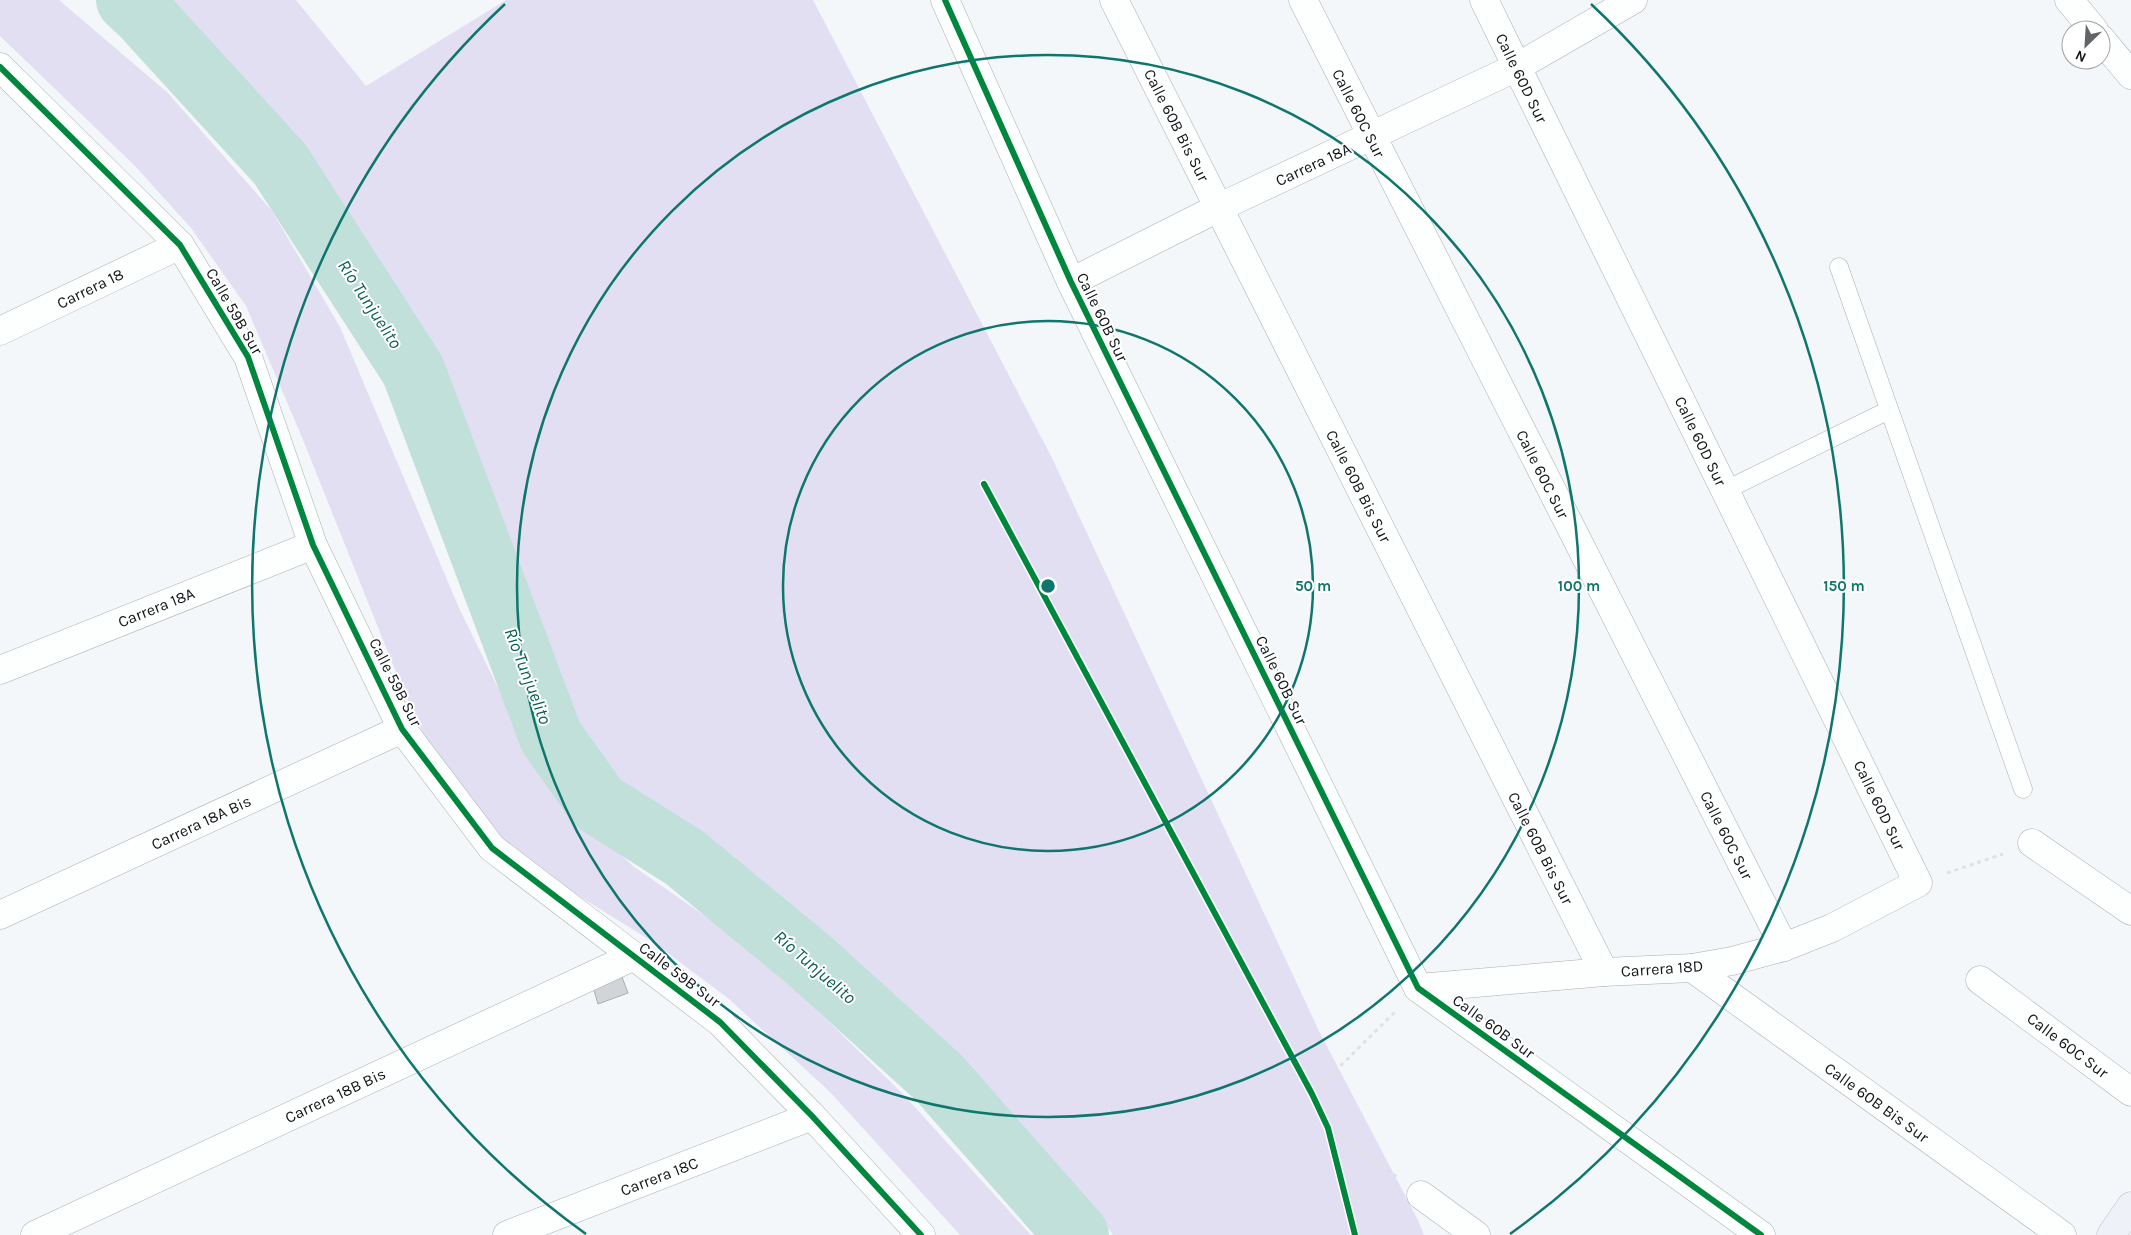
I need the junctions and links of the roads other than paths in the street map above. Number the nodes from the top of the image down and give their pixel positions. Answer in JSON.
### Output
{"nodes":[{"id":1,"x":945,"y":0,"type":"edge"},
{"id":2,"x":1114,"y":0,"type":"edge"},
{"id":3,"x":1303,"y":0,"type":"edge"},
{"id":4,"x":1484,"y":0,"type":"edge"},
{"id":5,"x":1633,"y":0,"type":"edge"},
{"id":6,"x":2069,"y":0,"type":"edge"},
{"id":7,"x":2086,"y":20,"type":"edge"},
{"id":8,"x":2111,"y":51,"type":"edge"},
{"id":9,"x":0,"y":67,"type":"edge"},
{"id":10,"x":1517,"y":67,"type":"junction"},
{"id":11,"x":2131,"y":75,"type":"edge"},
{"id":12,"x":1372,"y":137,"type":"junction"},
{"id":13,"x":1218,"y":208,"type":"junction"},
{"id":14,"x":180,"y":245,"type":"junction"},
{"id":15,"x":1839,"y":267,"type":"dead end"},
{"id":16,"x":1071,"y":282,"type":"junction"},
{"id":17,"x":0,"y":331,"type":"edge"},
{"id":18,"x":1889,"y":410,"type":"junction"},
{"id":19,"x":1726,"y":490,"type":"junction"},
{"id":20,"x":313,"y":545,"type":"junction"},
{"id":21,"x":0,"y":670,"type":"edge"},
{"id":22,"x":402,"y":729,"type":"junction"},
{"id":23,"x":2024,"y":789,"type":"dead end"},
{"id":24,"x":2032,"y":844,"type":"road end"},
{"id":25,"x":1918,"y":883,"type":"joint"},
{"id":26,"x":2131,"y":911,"type":"edge"},
{"id":27,"x":0,"y":915,"type":"edge"},
{"id":28,"x":1784,"y":947,"type":"junction"},
{"id":29,"x":634,"y":956,"type":"junction"},
{"id":30,"x":1692,"y":968,"type":"junction"},
{"id":31,"x":1604,"y":972,"type":"junction"},
{"id":32,"x":1980,"y":980,"type":"dead end"},
{"id":33,"x":1418,"y":988,"type":"junction"},
{"id":34,"x":2131,"y":1092,"type":"edge"},
{"id":35,"x":812,"y":1116,"type":"junction"},
{"id":36,"x":1421,"y":1195,"type":"road end"},
{"id":37,"x":2131,"y":1206,"type":"edge"},
{"id":38,"x":35,"y":1235,"type":"edge"},
{"id":39,"x":507,"y":1235,"type":"edge"},
{"id":40,"x":921,"y":1235,"type":"edge"},
{"id":41,"x":1476,"y":1235,"type":"edge"},
{"id":42,"x":1761,"y":1235,"type":"edge"},
{"id":43,"x":2062,"y":1235,"type":"edge"},
{"id":44,"x":2111,"y":1235,"type":"edge"}],
"edges":[{"from":1,"to":16,"type":"street","name":"Calle 60B Sur"},
{"from":2,"to":13,"type":"street","name":"Calle 60B Bis Sur"},
{"from":3,"to":12,"type":"street","name":"Calle 60C Sur"},
{"from":4,"to":10,"type":"street","name":"Calle 60D Sur"},
{"from":5,"to":10,"type":"street","name":"Carrera 18A"},
{"from":6,"to":7,"type":"street"},
{"from":8,"to":11,"type":"street"},
{"from":9,"to":14,"type":"street","name":"Calle 59B Sur"},
{"from":10,"to":12,"type":"street","name":"Carrera 18A"},
{"from":10,"to":19,"type":"street","name":"Calle 60D Sur"},
{"from":12,"to":13,"type":"street","name":"Carrera 18A"},
{"from":12,"to":28,"type":"street","name":"Calle 60C Sur"},
{"from":13,"to":16,"type":"street","name":"Carrera 18A"},
{"from":13,"to":31,"type":"street","name":"Calle 60B Bis Sur"},
{"from":14,"to":17,"type":"street","name":"Carrera 18"},
{"from":14,"to":20,"type":"street","name":"Calle 59B Sur"},
{"from":15,"to":18,"type":"lane"},
{"from":16,"to":33,"type":"street","name":"Calle 60B Sur"},
{"from":18,"to":19,"type":"lane"},
{"from":18,"to":23,"type":"lane"},
{"from":19,"to":25,"type":"street","name":"Calle 60D Sur"},
{"from":20,"to":21,"type":"street","name":"Carrera 18A"},
{"from":20,"to":22,"type":"street","name":"Calle 59B Sur"},
{"from":22,"to":27,"type":"street","name":"Carrera 18A Bis"},
{"from":22,"to":29,"type":"street","name":"Calle 59B Sur"},
{"from":24,"to":26,"type":"street"},
{"from":25,"to":28,"type":"street","name":"Carrera 18D"},
{"from":28,"to":30,"type":"street","name":"Carrera 18D"},
{"from":29,"to":35,"type":"street","name":"Calle 59B Sur"},
{"from":29,"to":38,"type":"street","name":"Carrera 18B Bis"},
{"from":30,"to":31,"type":"street","name":"Carrera 18D"},
{"from":30,"to":43,"type":"street","name":"Calle 60B Bis Sur"},
{"from":31,"to":33,"type":"street","name":"Carrera 18D"},
{"from":32,"to":34,"type":"street","name":"Calle 60C Sur"},
{"from":33,"to":42,"type":"street","name":"Calle 60B Sur"},
{"from":35,"to":39,"type":"street","name":"Carrera 18C"},
{"from":35,"to":40,"type":"street","name":"Calle 59B Sur"},
{"from":36,"to":41,"type":"street"},
{"from":37,"to":44,"type":"highway"}]}
